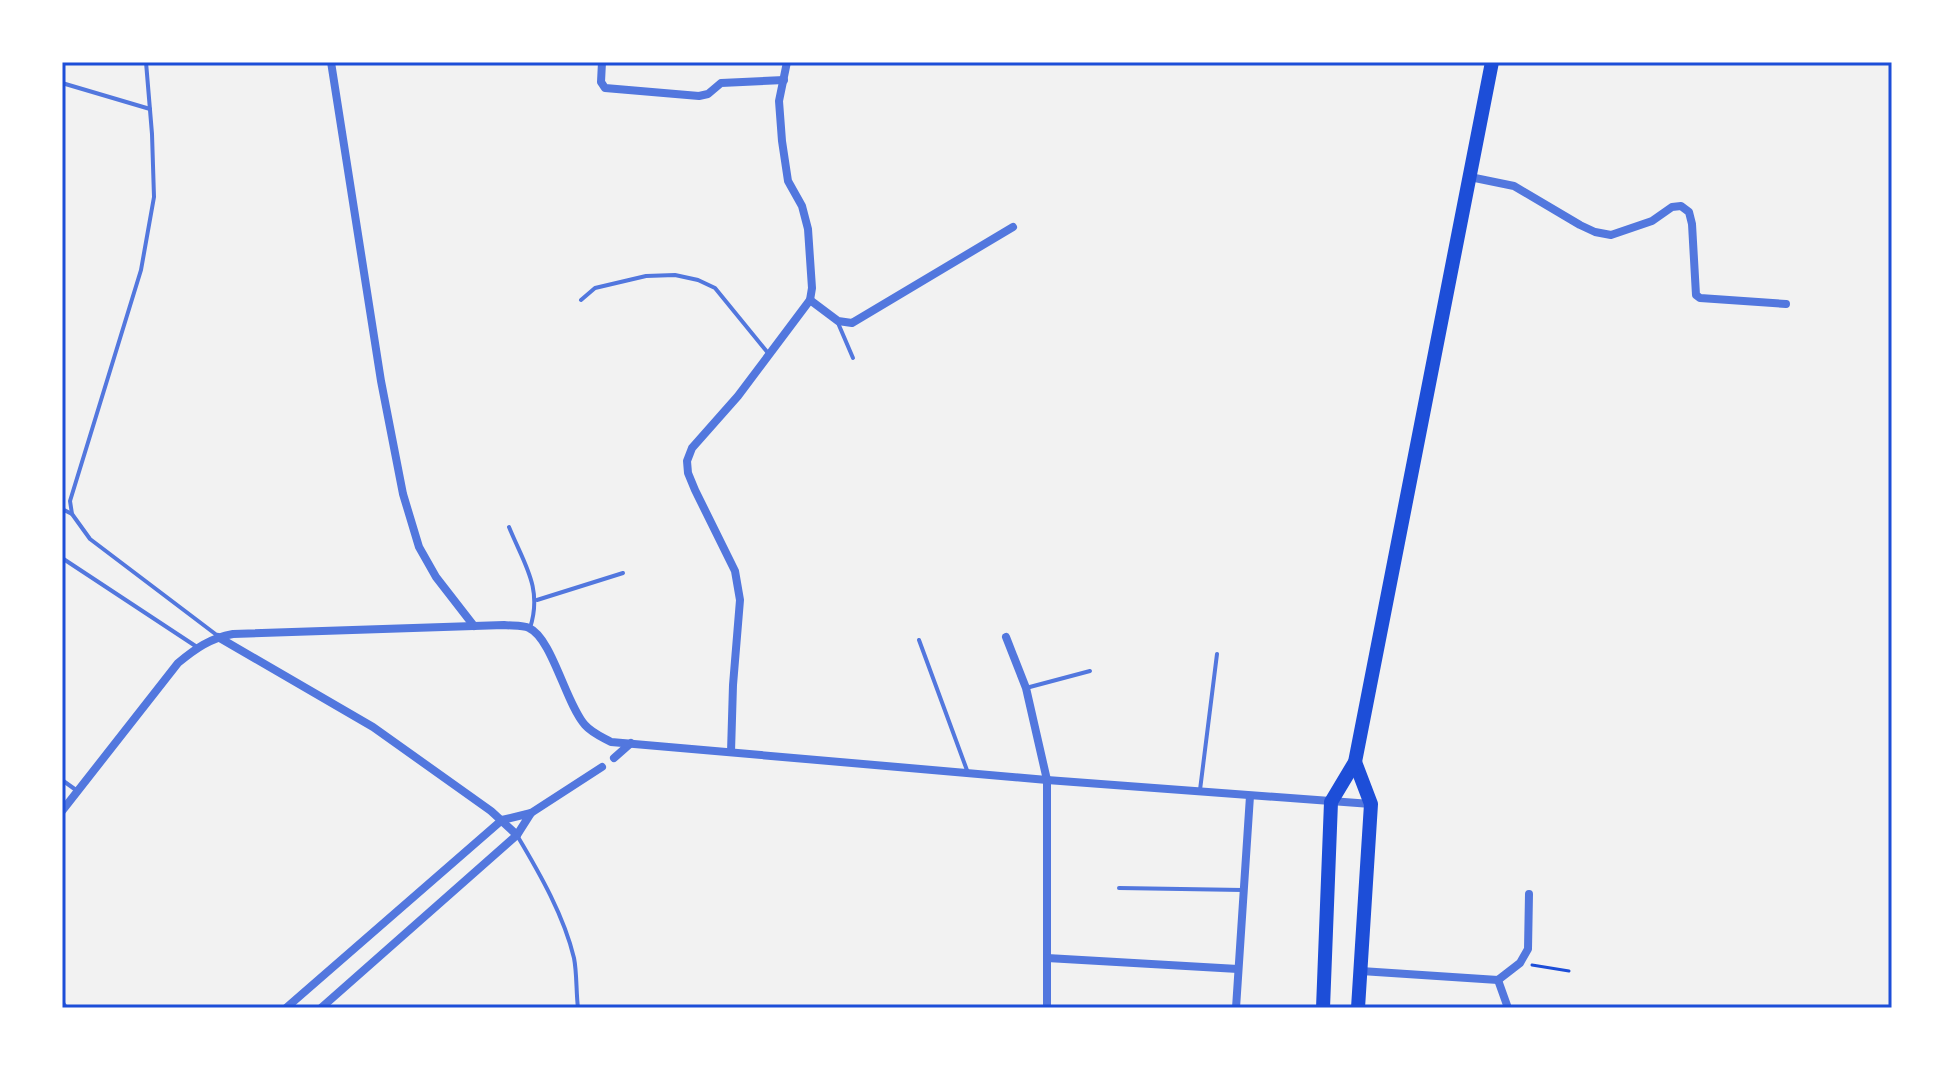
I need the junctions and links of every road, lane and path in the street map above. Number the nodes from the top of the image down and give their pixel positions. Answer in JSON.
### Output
{"nodes":[{"id":1,"x":146,"y":62,"type":"edge"},
{"id":2,"x":331,"y":62,"type":"edge"},
{"id":3,"x":602,"y":62,"type":"edge"},
{"id":4,"x":787,"y":62,"type":"edge"},
{"id":5,"x":1492,"y":62,"type":"edge"},
{"id":6,"x":784,"y":80,"type":"junction"},
{"id":7,"x":62,"y":83,"type":"edge"},
{"id":8,"x":150,"y":109,"type":"junction"},
{"id":9,"x":1470,"y":177,"type":"junction"},
{"id":10,"x":1013,"y":227,"type":"dead end"},
{"id":11,"x":581,"y":300,"type":"dead end"},
{"id":12,"x":810,"y":300,"type":"junction"},
{"id":13,"x":1786,"y":304,"type":"dead end"},
{"id":14,"x":838,"y":321,"type":"junction"},
{"id":15,"x":770,"y":355,"type":"junction"},
{"id":16,"x":853,"y":358,"type":"dead end"},
{"id":17,"x":62,"y":509,"type":"edge"},
{"id":18,"x":72,"y":514,"type":"junction"},
{"id":19,"x":509,"y":527,"type":"dead end"},
{"id":20,"x":62,"y":558,"type":"edge"},
{"id":21,"x":623,"y":573,"type":"dead end"},
{"id":22,"x":537,"y":600,"type":"junction"},
{"id":23,"x":474,"y":626,"type":"junction"},
{"id":24,"x":530,"y":628,"type":"junction"},
{"id":25,"x":218,"y":636,"type":"junction"},
{"id":26,"x":1006,"y":637,"type":"dead end"},
{"id":27,"x":919,"y":640,"type":"dead end"},
{"id":28,"x":197,"y":647,"type":"junction"},
{"id":29,"x":1217,"y":654,"type":"dead end"},
{"id":30,"x":1090,"y":671,"type":"dead end"},
{"id":31,"x":1026,"y":688,"type":"junction"},
{"id":32,"x":631,"y":743,"type":"junction"},
{"id":33,"x":731,"y":752,"type":"junction"},
{"id":34,"x":614,"y":758,"type":"dead end"},
{"id":35,"x":1355,"y":762,"type":"junction"},
{"id":36,"x":602,"y":767,"type":"dead end"},
{"id":37,"x":968,"y":773,"type":"junction"},
{"id":38,"x":62,"y":780,"type":"edge"},
{"id":39,"x":1047,"y":780,"type":"junction"},
{"id":40,"x":76,"y":790,"type":"junction"},
{"id":41,"x":1200,"y":792,"type":"junction"},
{"id":42,"x":62,"y":794,"type":"edge"},
{"id":43,"x":1250,"y":796,"type":"junction"},
{"id":44,"x":71,"y":800,"type":"junction"},
{"id":45,"x":1331,"y":802,"type":"junction"},
{"id":46,"x":1371,"y":804,"type":"junction"},
{"id":47,"x":62,"y":811,"type":"edge"},
{"id":48,"x":531,"y":813,"type":"junction"},
{"id":49,"x":502,"y":820,"type":"junction"},
{"id":50,"x":517,"y":835,"type":"junction"},
{"id":51,"x":1119,"y":888,"type":"dead end"},
{"id":52,"x":1243,"y":890,"type":"junction"},
{"id":53,"x":1529,"y":894,"type":"dead end"},
{"id":54,"x":1047,"y":958,"type":"junction"},
{"id":55,"x":1520,"y":963,"type":"junction"},
{"id":56,"x":1238,"y":969,"type":"junction"},
{"id":57,"x":1361,"y":971,"type":"junction"},
{"id":58,"x":1569,"y":971,"type":"dead end"},
{"id":59,"x":1498,"y":980,"type":"junction"},
{"id":60,"x":291,"y":1007,"type":"edge"},
{"id":61,"x":921,"y":1007,"type":"edge"},
{"id":62,"x":321,"y":1008,"type":"edge"},
{"id":63,"x":578,"y":1008,"type":"edge"},
{"id":64,"x":939,"y":1008,"type":"edge"},
{"id":65,"x":1047,"y":1008,"type":"edge"},
{"id":66,"x":1236,"y":1008,"type":"edge"},
{"id":67,"x":1323,"y":1008,"type":"edge"},
{"id":68,"x":1358,"y":1008,"type":"edge"},
{"id":69,"x":1508,"y":1008,"type":"edge"}],
"edges":[{"from":1,"to":8,"type":"lane"},
{"from":2,"to":23,"type":"street"},
{"from":3,"to":6,"type":"street"},
{"from":4,"to":6,"type":"street"},
{"from":5,"to":9,"type":"highway"},
{"from":6,"to":12,"type":"street"},
{"from":7,"to":8,"type":"lane"},
{"from":8,"to":18,"type":"lane"},
{"from":9,"to":13,"type":"street"},
{"from":9,"to":35,"type":"highway"},
{"from":10,"to":14,"type":"street"},
{"from":11,"to":15,"type":"lane"},
{"from":12,"to":14,"type":"street"},
{"from":12,"to":15,"type":"street"},
{"from":14,"to":16,"type":"lane"},
{"from":15,"to":33,"type":"street"},
{"from":17,"to":18,"type":"lane"},
{"from":18,"to":25,"type":"lane"},
{"from":19,"to":22,"type":"lane"},
{"from":20,"to":28,"type":"lane"},
{"from":21,"to":22,"type":"lane"},
{"from":22,"to":24,"type":"lane"},
{"from":23,"to":24,"type":"street"},
{"from":23,"to":25,"type":"street"},
{"from":24,"to":32,"type":"street"},
{"from":25,"to":28,"type":"street"},
{"from":25,"to":49,"type":"street"},
{"from":26,"to":31,"type":"street"},
{"from":27,"to":37,"type":"lane"},
{"from":28,"to":40,"type":"street"},
{"from":29,"to":41,"type":"lane"},
{"from":30,"to":31,"type":"lane"},
{"from":31,"to":39,"type":"street"},
{"from":32,"to":33,"type":"street"},
{"from":32,"to":34,"type":"street"},
{"from":33,"to":37,"type":"street"},
{"from":35,"to":45,"type":"highway"},
{"from":35,"to":46,"type":"highway"},
{"from":36,"to":48,"type":"street"},
{"from":37,"to":39,"type":"street"},
{"from":38,"to":40,"type":"lane"},
{"from":39,"to":41,"type":"street"},
{"from":39,"to":54,"type":"street"},
{"from":40,"to":44,"type":"street"},
{"from":41,"to":43,"type":"street"},
{"from":42,"to":44,"type":"lane"},
{"from":43,"to":45,"type":"street"},
{"from":43,"to":52,"type":"street"},
{"from":44,"to":47,"type":"street"},
{"from":45,"to":46,"type":"street"},
{"from":45,"to":67,"type":"highway"},
{"from":46,"to":57,"type":"highway"},
{"from":48,"to":49,"type":"street"},
{"from":48,"to":50,"type":"street"},
{"from":49,"to":50,"type":"street"},
{"from":49,"to":60,"type":"street"},
{"from":50,"to":62,"type":"street"},
{"from":50,"to":63,"type":"lane"},
{"from":51,"to":52,"type":"lane"},
{"from":52,"to":56,"type":"street"},
{"from":53,"to":55,"type":"street"},
{"from":54,"to":56,"type":"street"},
{"from":54,"to":65,"type":"street"},
{"from":55,"to":58,"type":"path"},
{"from":55,"to":59,"type":"street"},
{"from":56,"to":66,"type":"street"},
{"from":57,"to":59,"type":"street"},
{"from":57,"to":68,"type":"highway"},
{"from":59,"to":69,"type":"street"},
{"from":61,"to":64,"type":"lane"}]}
